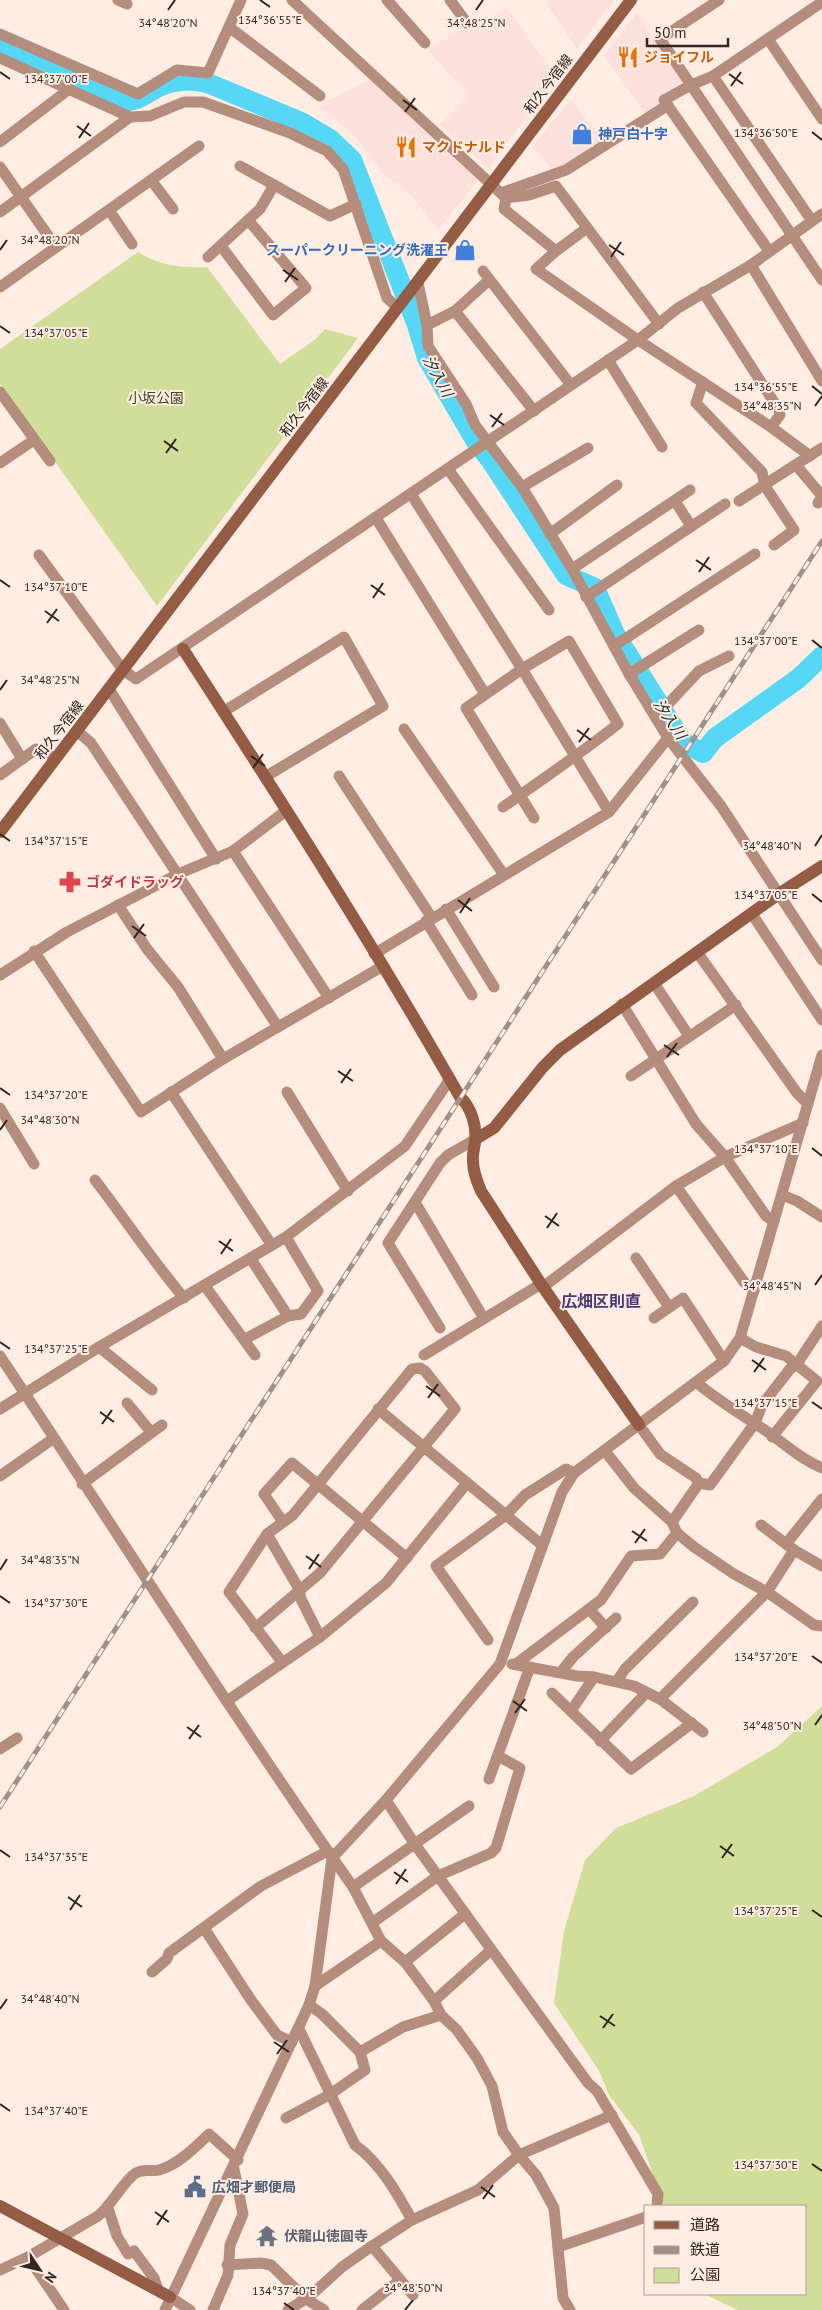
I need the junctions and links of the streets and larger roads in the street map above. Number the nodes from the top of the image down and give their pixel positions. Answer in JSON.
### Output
{"nodes":[{"id":1,"x":241,"y":0,"type":"edge"},
{"id":2,"x":292,"y":0,"type":"edge"},
{"id":3,"x":387,"y":0,"type":"edge"},
{"id":4,"x":450,"y":0,"type":"edge"},
{"id":5,"x":631,"y":0,"type":"edge"},
{"id":6,"x":719,"y":0,"type":"edge"},
{"id":7,"x":822,"y":2,"type":"edge"},
{"id":8,"x":467,"y":23,"type":"dead end"},
{"id":9,"x":229,"y":27,"type":"junction"},
{"id":10,"x":0,"y":34,"type":"edge"},
{"id":11,"x":768,"y":39,"type":"junction"},
{"id":12,"x":425,"y":42,"type":"dead end"},
{"id":13,"x":2,"y":62,"type":"edge"},
{"id":14,"x":714,"y":76,"type":"junction"},
{"id":15,"x":691,"y":85,"type":"junction"},
{"id":16,"x":68,"y":90,"type":"junction"},
{"id":17,"x":320,"y":96,"type":"dead end"},
{"id":18,"x":668,"y":105,"type":"junction"},
{"id":19,"x":130,"y":117,"type":"junction"},
{"id":20,"x":822,"y":119,"type":"edge"},
{"id":21,"x":0,"y":142,"type":"edge"},
{"id":22,"x":199,"y":146,"type":"dead end"},
{"id":23,"x":240,"y":166,"type":"dead end"},
{"id":24,"x":0,"y":167,"type":"edge"},
{"id":25,"x":151,"y":180,"type":"junction"},
{"id":26,"x":491,"y":184,"type":"junction"},
{"id":27,"x":274,"y":185,"type":"junction"},
{"id":28,"x":504,"y":195,"type":"junction"},
{"id":29,"x":21,"y":197,"type":"junction"},
{"id":30,"x":356,"y":204,"type":"junction"},
{"id":31,"x":173,"y":209,"type":"dead end"},
{"id":32,"x":109,"y":210,"type":"junction"},
{"id":33,"x":0,"y":212,"type":"edge"},
{"id":34,"x":822,"y":214,"type":"edge"},
{"id":35,"x":248,"y":220,"type":"junction"},
{"id":36,"x":812,"y":222,"type":"junction"},
{"id":37,"x":587,"y":228,"type":"junction"},
{"id":38,"x":793,"y":235,"type":"junction"},
{"id":39,"x":132,"y":244,"type":"dead end"},
{"id":40,"x":220,"y":246,"type":"junction"},
{"id":41,"x":56,"y":247,"type":"junction"},
{"id":42,"x":556,"y":251,"type":"junction"},
{"id":43,"x":769,"y":251,"type":"junction"},
{"id":44,"x":208,"y":257,"type":"dead end"},
{"id":45,"x":751,"y":264,"type":"junction"},
{"id":46,"x":822,"y":280,"type":"edge"},
{"id":47,"x":415,"y":286,"type":"junction"},
{"id":48,"x":0,"y":287,"type":"edge"},
{"id":49,"x":703,"y":292,"type":"junction"},
{"id":50,"x":398,"y":308,"type":"junction"},
{"id":51,"x":454,"y":311,"type":"junction"},
{"id":52,"x":659,"y":324,"type":"junction"},
{"id":53,"x":427,"y":325,"type":"junction"},
{"id":54,"x":638,"y":340,"type":"junction"},
{"id":55,"x":608,"y":360,"type":"junction"},
{"id":56,"x":822,"y":381,"type":"edge"},
{"id":57,"x":703,"y":382,"type":"junction"},
{"id":58,"x":571,"y":385,"type":"junction"},
{"id":59,"x":1,"y":394,"type":"edge"},
{"id":60,"x":534,"y":410,"type":"junction"},
{"id":61,"x":771,"y":427,"type":"junction"},
{"id":62,"x":34,"y":440,"type":"junction"},
{"id":63,"x":487,"y":442,"type":"junction"},
{"id":64,"x":662,"y":447,"type":"dead end"},
{"id":65,"x":588,"y":448,"type":"dead end"},
{"id":66,"x":822,"y":448,"type":"edge"},
{"id":67,"x":810,"y":456,"type":"junction"},
{"id":68,"x":50,"y":461,"type":"dead end"},
{"id":69,"x":0,"y":463,"type":"edge"},
{"id":70,"x":796,"y":466,"type":"junction"},
{"id":71,"x":448,"y":469,"type":"junction"},
{"id":72,"x":617,"y":485,"type":"dead end"},
{"id":73,"x":765,"y":486,"type":"junction"},
{"id":74,"x":522,"y":487,"type":"junction"},
{"id":75,"x":690,"y":490,"type":"dead end"},
{"id":76,"x":411,"y":494,"type":"junction"},
{"id":77,"x":675,"y":500,"type":"junction"},
{"id":78,"x":739,"y":501,"type":"dead end"},
{"id":79,"x":818,"y":503,"type":"dead end"},
{"id":80,"x":725,"y":504,"type":"dead end"},
{"id":81,"x":376,"y":518,"type":"junction"},
{"id":82,"x":691,"y":526,"type":"junction"},
{"id":83,"x":550,"y":534,"type":"junction"},
{"id":84,"x":774,"y":545,"type":"dead end"},
{"id":85,"x":755,"y":554,"type":"dead end"},
{"id":86,"x":39,"y":555,"type":"dead end"},
{"id":87,"x":572,"y":569,"type":"junction"},
{"id":88,"x":586,"y":596,"type":"junction"},
{"id":89,"x":549,"y":610,"type":"dead end"},
{"id":90,"x":699,"y":630,"type":"dead end"},
{"id":91,"x":617,"y":644,"type":"junction"},
{"id":92,"x":183,"y":649,"type":"junction"},
{"id":93,"x":729,"y":656,"type":"dead end"},
{"id":94,"x":522,"y":668,"type":"junction"},
{"id":95,"x":123,"y":670,"type":"junction"},
{"id":96,"x":630,"y":674,"type":"junction"},
{"id":97,"x":108,"y":689,"type":"junction"},
{"id":98,"x":485,"y":694,"type":"junction"},
{"id":99,"x":223,"y":712,"type":"junction"},
{"id":100,"x":657,"y":716,"type":"junction"},
{"id":101,"x":1,"y":728,"type":"edge"},
{"id":102,"x":404,"y":729,"type":"dead end"},
{"id":103,"x":77,"y":732,"type":"junction"},
{"id":104,"x":668,"y":738,"type":"junction"},
{"id":105,"x":576,"y":757,"type":"junction"},
{"id":106,"x":22,"y":759,"type":"junction"},
{"id":107,"x":55,"y":759,"type":"junction"},
{"id":108,"x":0,"y":775,"type":"edge"},
{"id":109,"x":339,"y":776,"type":"dead end"},
{"id":110,"x":265,"y":777,"type":"junction"},
{"id":111,"x":520,"y":795,"type":"junction"},
{"id":112,"x":503,"y":806,"type":"dead end"},
{"id":113,"x":287,"y":810,"type":"junction"},
{"id":114,"x":609,"y":812,"type":"junction"},
{"id":115,"x":534,"y":818,"type":"dead end"},
{"id":116,"x":0,"y":832,"type":"edge"},
{"id":117,"x":233,"y":851,"type":"junction"},
{"id":118,"x":216,"y":859,"type":"junction"},
{"id":119,"x":822,"y":866,"type":"edge"},
{"id":120,"x":178,"y":874,"type":"junction"},
{"id":121,"x":504,"y":875,"type":"junction"},
{"id":122,"x":780,"y":893,"type":"junction"},
{"id":123,"x":118,"y":905,"type":"junction"},
{"id":124,"x":446,"y":909,"type":"junction"},
{"id":125,"x":752,"y":914,"type":"junction"},
{"id":126,"x":429,"y":919,"type":"junction"},
{"id":127,"x":34,"y":951,"type":"junction"},
{"id":128,"x":697,"y":952,"type":"junction"},
{"id":129,"x":374,"y":954,"type":"junction"},
{"id":130,"x":822,"y":960,"type":"edge"},
{"id":131,"x":383,"y":966,"type":"junction"},
{"id":132,"x":0,"y":975,"type":"edge"},
{"id":133,"x":654,"y":983,"type":"junction"},
{"id":134,"x":494,"y":987,"type":"dead end"},
{"id":135,"x":472,"y":995,"type":"dead end"},
{"id":136,"x":329,"y":998,"type":"junction"},
{"id":137,"x":622,"y":1004,"type":"junction"},
{"id":138,"x":736,"y":1005,"type":"junction"},
{"id":139,"x":822,"y":1020,"type":"edge"},
{"id":140,"x":278,"y":1027,"type":"junction"},
{"id":141,"x":689,"y":1036,"type":"junction"},
{"id":142,"x":822,"y":1055,"type":"edge"},
{"id":143,"x":657,"y":1058,"type":"junction"},
{"id":144,"x":223,"y":1059,"type":"junction"},
{"id":145,"x":631,"y":1076,"type":"dead end"},
{"id":146,"x":450,"y":1079,"type":"junction"},
{"id":147,"x":171,"y":1092,"type":"junction"},
{"id":148,"x":287,"y":1092,"type":"dead end"},
{"id":149,"x":808,"y":1104,"type":"junction"},
{"id":150,"x":0,"y":1108,"type":"edge"},
{"id":151,"x":803,"y":1123,"type":"junction"},
{"id":152,"x":476,"y":1138,"type":"junction"},
{"id":153,"x":724,"y":1157,"type":"junction"},
{"id":154,"x":34,"y":1164,"type":"dead end"},
{"id":155,"x":95,"y":1180,"type":"dead end"},
{"id":156,"x":676,"y":1186,"type":"junction"},
{"id":157,"x":348,"y":1191,"type":"junction"},
{"id":158,"x":782,"y":1195,"type":"junction"},
{"id":159,"x":415,"y":1202,"type":"junction"},
{"id":160,"x":822,"y":1217,"type":"edge"},
{"id":161,"x":774,"y":1221,"type":"junction"},
{"id":162,"x":286,"y":1237,"type":"junction"},
{"id":163,"x":271,"y":1244,"type":"junction"},
{"id":164,"x":636,"y":1258,"type":"dead end"},
{"id":165,"x":251,"y":1259,"type":"junction"},
{"id":166,"x":205,"y":1286,"type":"junction"},
{"id":167,"x":542,"y":1286,"type":"junction"},
{"id":168,"x":754,"y":1291,"type":"junction"},
{"id":169,"x":184,"y":1298,"type":"junction"},
{"id":170,"x":669,"y":1307,"type":"junction"},
{"id":171,"x":480,"y":1312,"type":"dead end"},
{"id":172,"x":288,"y":1316,"type":"junction"},
{"id":173,"x":654,"y":1318,"type":"dead end"},
{"id":174,"x":822,"y":1326,"type":"edge"},
{"id":175,"x":440,"y":1328,"type":"dead end"},
{"id":176,"x":740,"y":1338,"type":"junction"},
{"id":177,"x":245,"y":1339,"type":"junction"},
{"id":178,"x":99,"y":1347,"type":"junction"},
{"id":179,"x":255,"y":1355,"type":"dead end"},
{"id":180,"x":0,"y":1356,"type":"edge"},
{"id":181,"x":424,"y":1356,"type":"dead end"},
{"id":182,"x":724,"y":1361,"type":"junction"},
{"id":183,"x":796,"y":1364,"type":"junction"},
{"id":184,"x":697,"y":1383,"type":"junction"},
{"id":185,"x":152,"y":1390,"type":"dead end"},
{"id":186,"x":25,"y":1394,"type":"junction"},
{"id":187,"x":127,"y":1403,"type":"dead end"},
{"id":188,"x":0,"y":1408,"type":"edge"},
{"id":189,"x":378,"y":1409,"type":"junction"},
{"id":190,"x":755,"y":1423,"type":"junction"},
{"id":191,"x":162,"y":1425,"type":"dead end"},
{"id":192,"x":640,"y":1425,"type":"junction"},
{"id":193,"x":151,"y":1432,"type":"junction"},
{"id":194,"x":772,"y":1437,"type":"junction"},
{"id":195,"x":54,"y":1438,"type":"junction"},
{"id":196,"x":423,"y":1446,"type":"junction"},
{"id":197,"x":605,"y":1451,"type":"junction"},
{"id":198,"x":822,"y":1468,"type":"edge"},
{"id":199,"x":574,"y":1473,"type":"junction"},
{"id":200,"x":0,"y":1476,"type":"edge"},
{"id":201,"x":467,"y":1483,"type":"junction"},
{"id":202,"x":699,"y":1483,"type":"junction"},
{"id":203,"x":82,"y":1484,"type":"junction"},
{"id":204,"x":317,"y":1485,"type":"junction"},
{"id":205,"x":822,"y":1499,"type":"edge"},
{"id":206,"x":506,"y":1515,"type":"junction"},
{"id":207,"x":283,"y":1522,"type":"junction"},
{"id":208,"x":362,"y":1522,"type":"junction"},
{"id":209,"x":672,"y":1522,"type":"junction"},
{"id":210,"x":761,"y":1525,"type":"dead end"},
{"id":211,"x":677,"y":1533,"type":"junction"},
{"id":212,"x":267,"y":1534,"type":"junction"},
{"id":213,"x":542,"y":1545,"type":"junction"},
{"id":214,"x":790,"y":1547,"type":"junction"},
{"id":215,"x":407,"y":1558,"type":"junction"},
{"id":216,"x":822,"y":1566,"type":"edge"},
{"id":217,"x":300,"y":1589,"type":"junction"},
{"id":218,"x":767,"y":1592,"type":"junction"},
{"id":219,"x":693,"y":1602,"type":"dead end"},
{"id":220,"x":590,"y":1610,"type":"junction"},
{"id":221,"x":616,"y":1618,"type":"dead end"},
{"id":222,"x":822,"y":1626,"type":"edge"},
{"id":223,"x":255,"y":1628,"type":"junction"},
{"id":224,"x":606,"y":1628,"type":"junction"},
{"id":225,"x":320,"y":1637,"type":"junction"},
{"id":226,"x":488,"y":1640,"type":"dead end"},
{"id":227,"x":282,"y":1662,"type":"junction"},
{"id":228,"x":500,"y":1664,"type":"junction"},
{"id":229,"x":516,"y":1664,"type":"junction"},
{"id":230,"x":530,"y":1667,"type":"junction"},
{"id":231,"x":561,"y":1672,"type":"junction"},
{"id":232,"x":594,"y":1676,"type":"junction"},
{"id":233,"x":617,"y":1681,"type":"junction"},
{"id":234,"x":552,"y":1693,"type":"dead end"},
{"id":235,"x":646,"y":1693,"type":"junction"},
{"id":236,"x":660,"y":1699,"type":"junction"},
{"id":237,"x":227,"y":1701,"type":"junction"},
{"id":238,"x":571,"y":1711,"type":"junction"},
{"id":239,"x":692,"y":1723,"type":"junction"},
{"id":240,"x":703,"y":1732,"type":"dead end"},
{"id":241,"x":17,"y":1738,"type":"dead end"},
{"id":242,"x":600,"y":1741,"type":"junction"},
{"id":243,"x":0,"y":1749,"type":"edge"},
{"id":244,"x":498,"y":1756,"type":"junction"},
{"id":245,"x":489,"y":1778,"type":"dead end"},
{"id":246,"x":386,"y":1800,"type":"junction"},
{"id":247,"x":468,"y":1806,"type":"dead end"},
{"id":248,"x":414,"y":1843,"type":"junction"},
{"id":249,"x":330,"y":1855,"type":"junction"},
{"id":250,"x":438,"y":1876,"type":"junction"},
{"id":251,"x":353,"y":1887,"type":"junction"},
{"id":252,"x":465,"y":1914,"type":"junction"},
{"id":253,"x":372,"y":1923,"type":"junction"},
{"id":254,"x":204,"y":1928,"type":"junction"},
{"id":255,"x":381,"y":1941,"type":"junction"},
{"id":256,"x":491,"y":1950,"type":"junction"},
{"id":257,"x":405,"y":1962,"type":"junction"},
{"id":258,"x":152,"y":1972,"type":"dead end"},
{"id":259,"x":315,"y":1986,"type":"junction"},
{"id":260,"x":434,"y":2001,"type":"junction"},
{"id":261,"x":310,"y":2005,"type":"junction"},
{"id":262,"x":441,"y":2014,"type":"junction"},
{"id":263,"x":298,"y":2030,"type":"junction"},
{"id":264,"x":292,"y":2042,"type":"junction"},
{"id":265,"x":360,"y":2052,"type":"junction"},
{"id":266,"x":329,"y":2094,"type":"junction"},
{"id":267,"x":612,"y":2115,"type":"junction"},
{"id":268,"x":286,"y":2118,"type":"dead end"},
{"id":269,"x":519,"y":2156,"type":"junction"},
{"id":270,"x":236,"y":2164,"type":"junction"},
{"id":271,"x":657,"y":2205,"type":"edge"},
{"id":272,"x":0,"y":2206,"type":"edge"},
{"id":273,"x":108,"y":2208,"type":"junction"},
{"id":274,"x":644,"y":2218,"type":"edge"},
{"id":275,"x":412,"y":2220,"type":"junction"},
{"id":276,"x":60,"y":2238,"type":"junction"},
{"id":277,"x":372,"y":2246,"type":"junction"},
{"id":278,"x":558,"y":2247,"type":"junction"},
{"id":279,"x":28,"y":2257,"type":"junction"},
{"id":280,"x":1,"y":2266,"type":"edge"},
{"id":281,"x":227,"y":2266,"type":"junction"},
{"id":282,"x":400,"y":2280,"type":"junction"},
{"id":283,"x":158,"y":2290,"type":"junction"},
{"id":284,"x":413,"y":2295,"type":"dead end"},
{"id":285,"x":170,"y":2297,"type":"junction"},
{"id":286,"x":306,"y":2299,"type":"junction"},
{"id":287,"x":64,"y":2310,"type":"edge"},
{"id":288,"x":166,"y":2310,"type":"edge"},
{"id":289,"x":190,"y":2310,"type":"edge"},
{"id":290,"x":213,"y":2310,"type":"edge"},
{"id":291,"x":288,"y":2310,"type":"edge"},
{"id":292,"x":324,"y":2310,"type":"edge"},
{"id":293,"x":362,"y":2310,"type":"edge"},
{"id":294,"x":570,"y":2310,"type":"edge"}],
"edges":[{"from":1,"to":9,"type":"street"},
{"from":2,"to":26,"type":"street"},
{"from":3,"to":12,"type":"street"},
{"from":4,"to":8,"type":"street"},
{"from":5,"to":26,"type":"street","name":"和久今宿線"},
{"from":6,"to":15,"type":"street"},
{"from":7,"to":11,"type":"street"},
{"from":9,"to":10,"type":"street"},
{"from":9,"to":17,"type":"street"},
{"from":11,"to":14,"type":"street"},
{"from":11,"to":20,"type":"street"},
{"from":13,"to":16,"type":"street"},
{"from":14,"to":15,"type":"street"},
{"from":14,"to":36,"type":"street"},
{"from":15,"to":18,"type":"street"},
{"from":15,"to":38,"type":"street"},
{"from":16,"to":19,"type":"street"},
{"from":16,"to":21,"type":"street"},
{"from":18,"to":28,"type":"street"},
{"from":18,"to":43,"type":"street"},
{"from":19,"to":29,"type":"street"},
{"from":19,"to":30,"type":"street"},
{"from":22,"to":25,"type":"street"},
{"from":23,"to":27,"type":"street"},
{"from":24,"to":29,"type":"street"},
{"from":25,"to":31,"type":"street"},
{"from":25,"to":32,"type":"street"},
{"from":26,"to":28,"type":"street"},
{"from":26,"to":47,"type":"street","name":"和久今宿線"},
{"from":27,"to":30,"type":"street"},
{"from":27,"to":35,"type":"street"},
{"from":28,"to":37,"type":"street"},
{"from":28,"to":42,"type":"street"},
{"from":29,"to":33,"type":"street"},
{"from":29,"to":41,"type":"street"},
{"from":30,"to":50,"type":"street"},
{"from":32,"to":39,"type":"street"},
{"from":32,"to":41,"type":"street"},
{"from":34,"to":36,"type":"street"},
{"from":35,"to":40,"type":"street"},
{"from":35,"to":40,"type":"street"},
{"from":36,"to":38,"type":"street"},
{"from":37,"to":42,"type":"street"},
{"from":37,"to":52,"type":"street"},
{"from":38,"to":43,"type":"street"},
{"from":38,"to":46,"type":"street"},
{"from":40,"to":44,"type":"street"},
{"from":41,"to":48,"type":"street"},
{"from":42,"to":54,"type":"street"},
{"from":43,"to":45,"type":"street"},
{"from":45,"to":49,"type":"street"},
{"from":45,"to":56,"type":"street"},
{"from":47,"to":50,"type":"street","name":"和久今宿線"},
{"from":47,"to":53,"type":"street"},
{"from":49,"to":52,"type":"street"},
{"from":49,"to":61,"type":"street"},
{"from":50,"to":95,"type":"street","name":"和久今宿線"},
{"from":51,"to":53,"type":"street"},
{"from":51,"to":58,"type":"street"},
{"from":51,"to":60,"type":"street"},
{"from":52,"to":54,"type":"street"},
{"from":53,"to":63,"type":"street"},
{"from":54,"to":55,"type":"street"},
{"from":54,"to":57,"type":"street"},
{"from":55,"to":58,"type":"street"},
{"from":55,"to":64,"type":"street"},
{"from":57,"to":61,"type":"street"},
{"from":57,"to":73,"type":"street"},
{"from":58,"to":60,"type":"street"},
{"from":59,"to":62,"type":"street"},
{"from":60,"to":63,"type":"street"},
{"from":61,"to":67,"type":"street"},
{"from":62,"to":68,"type":"street"},
{"from":62,"to":69,"type":"street"},
{"from":63,"to":71,"type":"street"},
{"from":63,"to":74,"type":"street"},
{"from":65,"to":74,"type":"street"},
{"from":66,"to":67,"type":"street"},
{"from":67,"to":70,"type":"street"},
{"from":70,"to":73,"type":"street"},
{"from":70,"to":79,"type":"street"},
{"from":71,"to":76,"type":"street"},
{"from":71,"to":89,"type":"street"},
{"from":72,"to":83,"type":"street"},
{"from":73,"to":78,"type":"street"},
{"from":73,"to":84,"type":"street"},
{"from":74,"to":83,"type":"street"},
{"from":75,"to":77,"type":"street"},
{"from":76,"to":81,"type":"street"},
{"from":76,"to":94,"type":"street"},
{"from":77,"to":82,"type":"street"},
{"from":77,"to":87,"type":"street"},
{"from":80,"to":82,"type":"street"},
{"from":81,"to":92,"type":"street"},
{"from":81,"to":98,"type":"street"},
{"from":82,"to":88,"type":"street"},
{"from":83,"to":87,"type":"street"},
{"from":85,"to":91,"type":"street"},
{"from":86,"to":95,"type":"street"},
{"from":87,"to":88,"type":"street"},
{"from":88,"to":91,"type":"street"},
{"from":90,"to":96,"type":"street"},
{"from":91,"to":96,"type":"street"},
{"from":92,"to":95,"type":"street"},
{"from":92,"to":99,"type":"street"},
{"from":93,"to":100,"type":"street"},
{"from":94,"to":98,"type":"street"},
{"from":94,"to":105,"type":"street"},
{"from":94,"to":105,"type":"street"},
{"from":95,"to":97,"type":"street","name":"和久今宿線"},
{"from":96,"to":100,"type":"street"},
{"from":97,"to":103,"type":"street","name":"和久今宿線"},
{"from":97,"to":118,"type":"street"},
{"from":98,"to":111,"type":"street"},
{"from":99,"to":110,"type":"street"},
{"from":99,"to":110,"type":"street"},
{"from":100,"to":104,"type":"street"},
{"from":101,"to":106,"type":"street"},
{"from":102,"to":121,"type":"street"},
{"from":103,"to":107,"type":"street","name":"和久今宿線"},
{"from":103,"to":120,"type":"street"},
{"from":104,"to":114,"type":"street"},
{"from":104,"to":122,"type":"street"},
{"from":105,"to":111,"type":"street"},
{"from":105,"to":114,"type":"street"},
{"from":106,"to":107,"type":"street"},
{"from":106,"to":108,"type":"street"},
{"from":107,"to":116,"type":"street","name":"和久今宿線"},
{"from":109,"to":126,"type":"street"},
{"from":110,"to":113,"type":"street"},
{"from":111,"to":112,"type":"street"},
{"from":111,"to":115,"type":"street"},
{"from":113,"to":117,"type":"street"},
{"from":113,"to":129,"type":"street"},
{"from":114,"to":121,"type":"street"},
{"from":117,"to":118,"type":"street"},
{"from":117,"to":136,"type":"street"},
{"from":118,"to":120,"type":"street"},
{"from":119,"to":122,"type":"street"},
{"from":120,"to":123,"type":"street"},
{"from":120,"to":140,"type":"street"},
{"from":121,"to":124,"type":"street"},
{"from":122,"to":125,"type":"street"},
{"from":122,"to":130,"type":"street"},
{"from":123,"to":127,"type":"street"},
{"from":123,"to":144,"type":"street"},
{"from":124,"to":126,"type":"street"},
{"from":124,"to":134,"type":"street"},
{"from":125,"to":128,"type":"street"},
{"from":125,"to":139,"type":"street"},
{"from":126,"to":129,"type":"street"},
{"from":126,"to":135,"type":"street"},
{"from":127,"to":132,"type":"street"},
{"from":127,"to":147,"type":"street"},
{"from":128,"to":133,"type":"street"},
{"from":128,"to":138,"type":"street"},
{"from":129,"to":131,"type":"street"},
{"from":131,"to":136,"type":"street"},
{"from":131,"to":146,"type":"street"},
{"from":133,"to":137,"type":"street"},
{"from":133,"to":141,"type":"street"},
{"from":136,"to":140,"type":"street"},
{"from":137,"to":143,"type":"street"},
{"from":137,"to":152,"type":"street"},
{"from":138,"to":141,"type":"street"},
{"from":138,"to":149,"type":"street"},
{"from":140,"to":144,"type":"street"},
{"from":141,"to":143,"type":"street"},
{"from":142,"to":149,"type":"street"},
{"from":143,"to":145,"type":"street"},
{"from":143,"to":153,"type":"street"},
{"from":144,"to":147,"type":"street"},
{"from":146,"to":152,"type":"street"},
{"from":146,"to":157,"type":"street"},
{"from":147,"to":163,"type":"street"},
{"from":148,"to":157,"type":"street"},
{"from":149,"to":151,"type":"street"},
{"from":150,"to":154,"type":"street"},
{"from":151,"to":153,"type":"street"},
{"from":151,"to":158,"type":"street"},
{"from":152,"to":159,"type":"street"},
{"from":152,"to":167,"type":"street"},
{"from":153,"to":156,"type":"street"},
{"from":153,"to":161,"type":"street"},
{"from":155,"to":169,"type":"street"},
{"from":156,"to":167,"type":"street"},
{"from":156,"to":168,"type":"street"},
{"from":157,"to":162,"type":"street"},
{"from":158,"to":160,"type":"street"},
{"from":158,"to":161,"type":"street"},
{"from":159,"to":171,"type":"street"},
{"from":159,"to":175,"type":"street"},
{"from":161,"to":168,"type":"street"},
{"from":162,"to":163,"type":"street"},
{"from":162,"to":172,"type":"street"},
{"from":163,"to":165,"type":"street"},
{"from":164,"to":170,"type":"street"},
{"from":165,"to":166,"type":"street"},
{"from":165,"to":172,"type":"street"},
{"from":166,"to":169,"type":"street"},
{"from":166,"to":177,"type":"street"},
{"from":167,"to":181,"type":"street"},
{"from":167,"to":192,"type":"street"},
{"from":168,"to":176,"type":"street"},
{"from":169,"to":178,"type":"street"},
{"from":170,"to":173,"type":"street"},
{"from":170,"to":182,"type":"street"},
{"from":172,"to":177,"type":"street"},
{"from":174,"to":183,"type":"street"},
{"from":176,"to":182,"type":"street"},
{"from":176,"to":183,"type":"street"},
{"from":177,"to":179,"type":"street"},
{"from":178,"to":185,"type":"street"},
{"from":178,"to":186,"type":"street"},
{"from":180,"to":186,"type":"street"},
{"from":182,"to":184,"type":"street"},
{"from":183,"to":190,"type":"street"},
{"from":183,"to":194,"type":"street"},
{"from":184,"to":190,"type":"street"},
{"from":184,"to":192,"type":"street"},
{"from":186,"to":188,"type":"street"},
{"from":186,"to":195,"type":"street"},
{"from":187,"to":193,"type":"street"},
{"from":189,"to":196,"type":"street"},
{"from":189,"to":196,"type":"street"},
{"from":189,"to":204,"type":"street"},
{"from":190,"to":194,"type":"street"},
{"from":190,"to":202,"type":"street"},
{"from":191,"to":193,"type":"street"},
{"from":192,"to":197,"type":"street"},
{"from":192,"to":202,"type":"street"},
{"from":193,"to":203,"type":"street"},
{"from":194,"to":198,"type":"street"},
{"from":195,"to":200,"type":"street"},
{"from":195,"to":203,"type":"street"},
{"from":196,"to":201,"type":"street"},
{"from":196,"to":208,"type":"street"},
{"from":197,"to":199,"type":"street"},
{"from":197,"to":209,"type":"street"},
{"from":199,"to":206,"type":"street"},
{"from":199,"to":213,"type":"street"},
{"from":201,"to":206,"type":"street"},
{"from":201,"to":215,"type":"street"},
{"from":202,"to":209,"type":"street"},
{"from":203,"to":237,"type":"street"},
{"from":204,"to":207,"type":"street"},
{"from":204,"to":207,"type":"street"},
{"from":204,"to":208,"type":"street"},
{"from":205,"to":214,"type":"street"},
{"from":206,"to":213,"type":"street"},
{"from":206,"to":226,"type":"street"},
{"from":207,"to":212,"type":"street"},
{"from":208,"to":215,"type":"street"},
{"from":208,"to":217,"type":"street"},
{"from":209,"to":211,"type":"street"},
{"from":210,"to":214,"type":"street"},
{"from":211,"to":218,"type":"street"},
{"from":211,"to":220,"type":"street"},
{"from":212,"to":217,"type":"street"},
{"from":212,"to":223,"type":"street"},
{"from":213,"to":228,"type":"street"},
{"from":214,"to":216,"type":"street"},
{"from":214,"to":218,"type":"street"},
{"from":215,"to":225,"type":"street"},
{"from":217,"to":223,"type":"street"},
{"from":217,"to":225,"type":"street"},
{"from":218,"to":222,"type":"street"},
{"from":218,"to":236,"type":"street"},
{"from":219,"to":233,"type":"street"},
{"from":220,"to":224,"type":"street"},
{"from":220,"to":229,"type":"street"},
{"from":221,"to":224,"type":"street"},
{"from":223,"to":227,"type":"street"},
{"from":224,"to":231,"type":"street"},
{"from":225,"to":227,"type":"street"},
{"from":227,"to":237,"type":"street"},
{"from":228,"to":229,"type":"street"},
{"from":228,"to":246,"type":"street"},
{"from":229,"to":230,"type":"street"},
{"from":230,"to":231,"type":"street"},
{"from":230,"to":244,"type":"street"},
{"from":231,"to":232,"type":"street"},
{"from":232,"to":233,"type":"street"},
{"from":232,"to":238,"type":"street"},
{"from":233,"to":235,"type":"street"},
{"from":234,"to":238,"type":"street"},
{"from":235,"to":236,"type":"street"},
{"from":235,"to":242,"type":"street"},
{"from":236,"to":239,"type":"street"},
{"from":237,"to":249,"type":"street"},
{"from":238,"to":242,"type":"street"},
{"from":239,"to":240,"type":"street"},
{"from":239,"to":242,"type":"street"},
{"from":241,"to":243,"type":"street"},
{"from":244,"to":245,"type":"street"},
{"from":244,"to":250,"type":"street"},
{"from":246,"to":248,"type":"street"},
{"from":246,"to":249,"type":"street"},
{"from":247,"to":248,"type":"street"},
{"from":248,"to":250,"type":"street"},
{"from":248,"to":251,"type":"street"},
{"from":249,"to":251,"type":"street"},
{"from":249,"to":254,"type":"street"},
{"from":249,"to":259,"type":"street"},
{"from":250,"to":252,"type":"street"},
{"from":250,"to":253,"type":"street"},
{"from":251,"to":253,"type":"street"},
{"from":252,"to":256,"type":"street"},
{"from":252,"to":257,"type":"street"},
{"from":253,"to":255,"type":"street"},
{"from":254,"to":258,"type":"street"},
{"from":254,"to":264,"type":"street"},
{"from":255,"to":257,"type":"street"},
{"from":255,"to":259,"type":"street"},
{"from":256,"to":260,"type":"street"},
{"from":256,"to":267,"type":"street"},
{"from":257,"to":260,"type":"street"},
{"from":259,"to":261,"type":"street"},
{"from":260,"to":262,"type":"street"},
{"from":261,"to":263,"type":"street"},
{"from":261,"to":265,"type":"street"},
{"from":262,"to":265,"type":"street"},
{"from":262,"to":269,"type":"street"},
{"from":263,"to":264,"type":"street"},
{"from":263,"to":266,"type":"street"},
{"from":264,"to":270,"type":"street"},
{"from":265,"to":266,"type":"street"},
{"from":266,"to":268,"type":"street"},
{"from":266,"to":275,"type":"street"},
{"from":267,"to":269,"type":"street"},
{"from":267,"to":271,"type":"street"},
{"from":269,"to":275,"type":"street"},
{"from":269,"to":278,"type":"street"},
{"from":270,"to":273,"type":"street"},
{"from":270,"to":281,"type":"street"},
{"from":270,"to":285,"type":"street"},
{"from":272,"to":276,"type":"street"},
{"from":273,"to":276,"type":"street"},
{"from":273,"to":283,"type":"street"},
{"from":274,"to":278,"type":"street"},
{"from":275,"to":277,"type":"street"},
{"from":276,"to":279,"type":"street"},
{"from":276,"to":283,"type":"street"},
{"from":277,"to":282,"type":"street"},
{"from":277,"to":286,"type":"street"},
{"from":278,"to":294,"type":"street"},
{"from":279,"to":280,"type":"street"},
{"from":279,"to":287,"type":"street"},
{"from":281,"to":286,"type":"street"},
{"from":281,"to":290,"type":"street"},
{"from":282,"to":284,"type":"street"},
{"from":282,"to":293,"type":"street"},
{"from":283,"to":285,"type":"street"},
{"from":285,"to":288,"type":"street"},
{"from":285,"to":289,"type":"street"},
{"from":286,"to":291,"type":"street"},
{"from":286,"to":292,"type":"street"}]}
